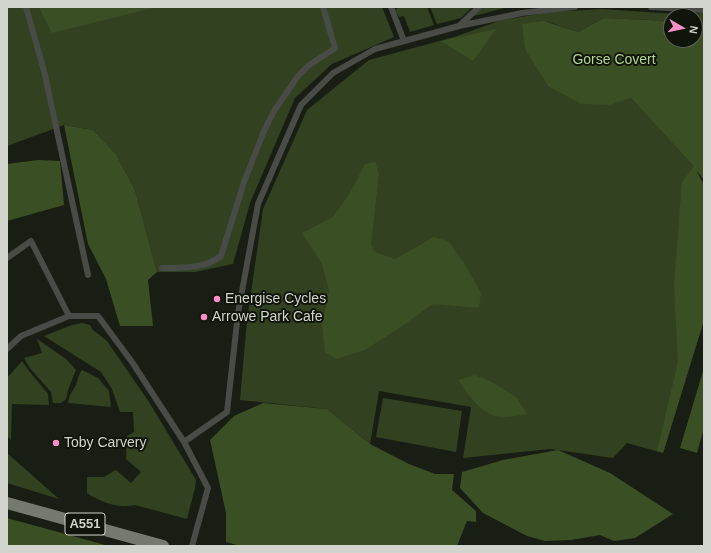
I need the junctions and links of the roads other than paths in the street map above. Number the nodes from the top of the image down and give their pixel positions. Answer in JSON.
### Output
{"nodes":[{"id":1,"x":26,"y":7,"type":"edge"},
{"id":2,"x":323,"y":7,"type":"edge"},
{"id":3,"x":391,"y":7,"type":"edge"},
{"id":4,"x":479,"y":7,"type":"edge"},
{"id":5,"x":575,"y":7,"type":"edge"},
{"id":6,"x":651,"y":7,"type":"edge"},
{"id":7,"x":704,"y":10,"type":"edge"},
{"id":8,"x":458,"y":26,"type":"junction"},
{"id":9,"x":404,"y":42,"type":"junction"},
{"id":10,"x":7,"y":258,"type":"edge"},
{"id":11,"x":162,"y":268,"type":"dead end"},
{"id":12,"x":88,"y":275,"type":"dead end"},
{"id":13,"x":69,"y":316,"type":"junction"},
{"id":14,"x":7,"y":349,"type":"edge"},
{"id":15,"x":184,"y":442,"type":"junction"},
{"id":16,"x":7,"y":503,"type":"edge"},
{"id":17,"x":163,"y":546,"type":"edge"},
{"id":18,"x":192,"y":546,"type":"edge"}],
"edges":[{"from":1,"to":12,"type":"lane"},
{"from":2,"to":11,"type":"lane"},
{"from":3,"to":9,"type":"lane"},
{"from":4,"to":8,"type":"lane"},
{"from":5,"to":8,"type":"lane"},
{"from":6,"to":7,"type":"lane"},
{"from":8,"to":9,"type":"lane"},
{"from":9,"to":15,"type":"lane"},
{"from":10,"to":13,"type":"lane"},
{"from":13,"to":14,"type":"lane"},
{"from":13,"to":15,"type":"lane"},
{"from":15,"to":18,"type":"lane"},
{"from":16,"to":17,"type":"main road","number":"A551"}]}
